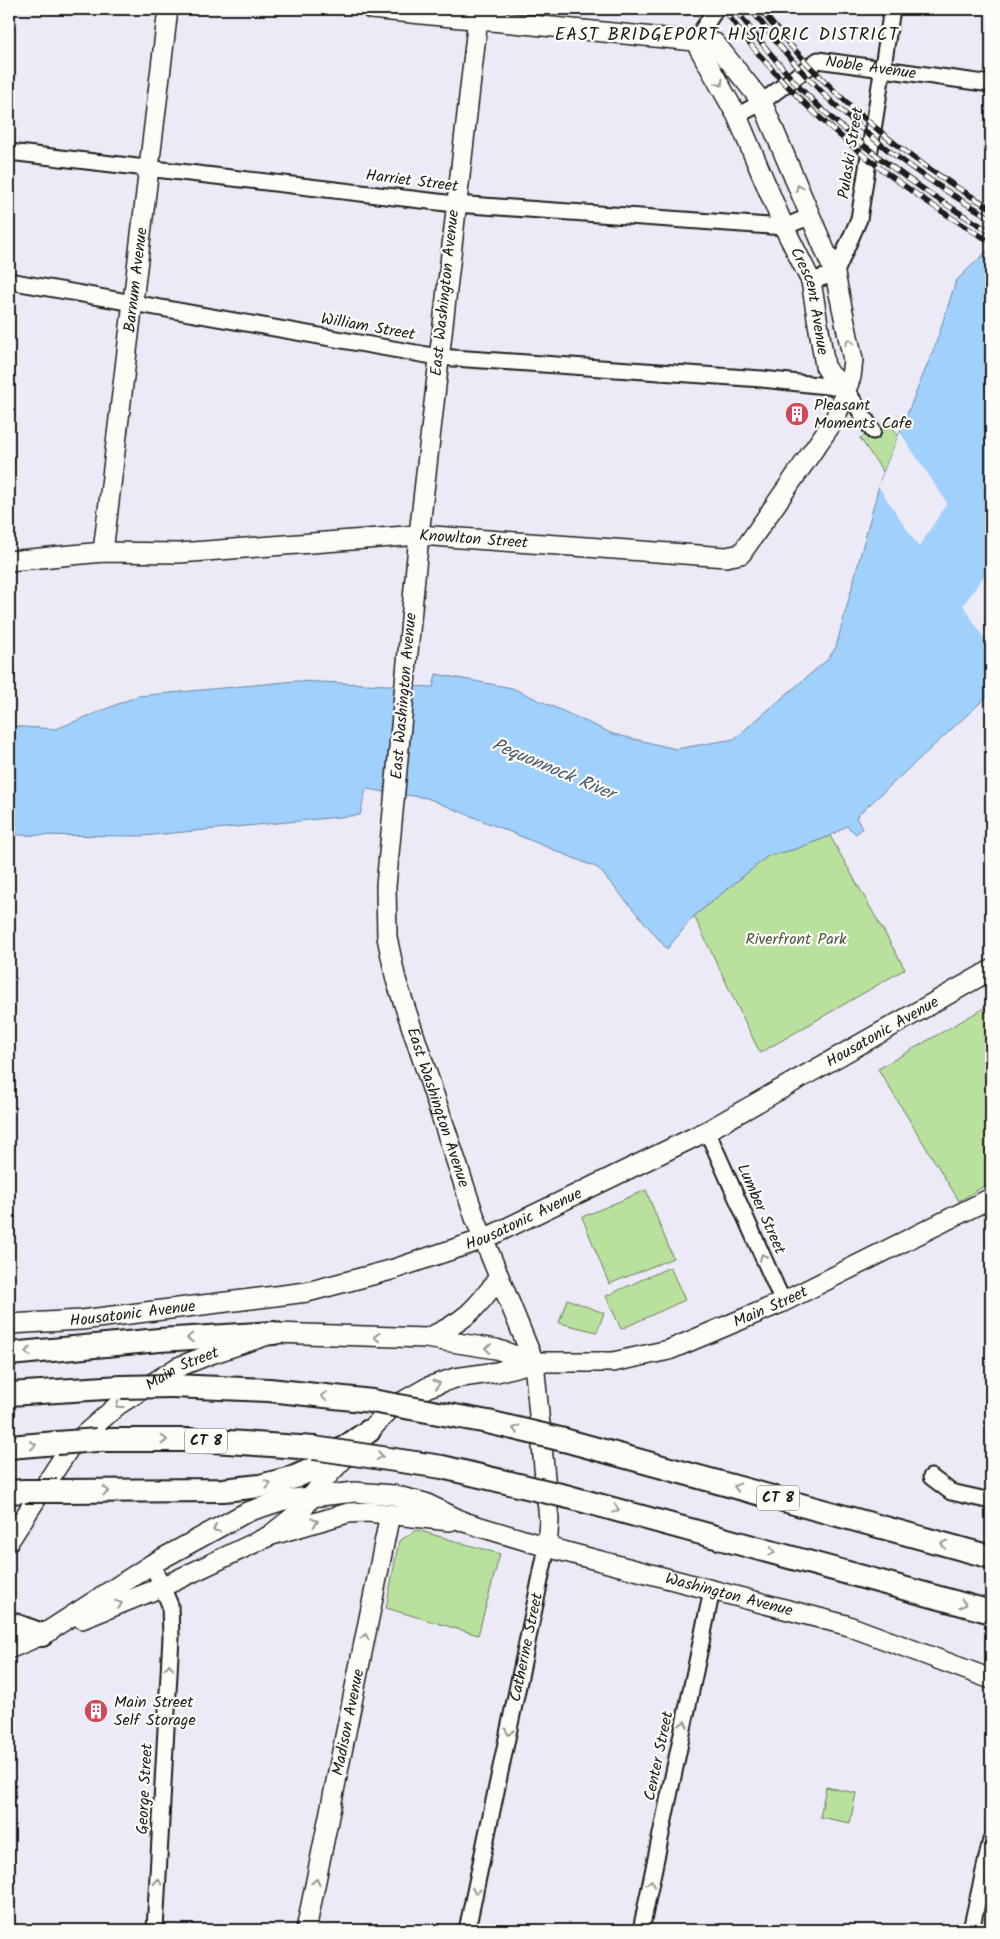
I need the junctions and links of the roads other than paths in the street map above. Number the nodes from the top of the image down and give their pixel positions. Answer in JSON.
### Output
{"nodes":[{"id":1,"x":168,"y":9,"type":"edge"},
{"id":2,"x":371,"y":9,"type":"edge"},
{"id":3,"x":716,"y":9,"type":"edge"},
{"id":4,"x":892,"y":9,"type":"edge"},
{"id":5,"x":478,"y":15,"type":"edge"},
{"id":6,"x":695,"y":41,"type":"junction"},
{"id":7,"x":882,"y":70,"type":"junction"},
{"id":8,"x":991,"y":84,"type":"edge"},
{"id":9,"x":762,"y":102,"type":"junction"},
{"id":10,"x":737,"y":116,"type":"junction"},
{"id":11,"x":9,"y":152,"type":"edge"},
{"id":12,"x":148,"y":166,"type":"junction"},
{"id":13,"x":455,"y":204,"type":"junction"},
{"id":14,"x":811,"y":216,"type":"junction"},
{"id":15,"x":784,"y":227,"type":"junction"},
{"id":16,"x":835,"y":274,"type":"junction"},
{"id":17,"x":811,"y":281,"type":"junction"},
{"id":18,"x":9,"y":285,"type":"edge"},
{"id":19,"x":132,"y":302,"type":"junction"},
{"id":20,"x":438,"y":357,"type":"junction"},
{"id":21,"x":845,"y":388,"type":"junction"},
{"id":22,"x":873,"y":431,"type":"dead end"},
{"id":23,"x":419,"y":535,"type":"junction"},
{"id":24,"x":103,"y":552,"type":"junction"},
{"id":25,"x":9,"y":561,"type":"edge"},
{"id":26,"x":991,"y":970,"type":"edge"},
{"id":27,"x":707,"y":1131,"type":"junction"},
{"id":28,"x":991,"y":1198,"type":"edge"},
{"id":29,"x":484,"y":1239,"type":"junction"},
{"id":30,"x":499,"y":1277,"type":"junction"},
{"id":31,"x":783,"y":1302,"type":"junction"},
{"id":32,"x":9,"y":1324,"type":"edge"},
{"id":33,"x":274,"y":1333,"type":"junction"},
{"id":34,"x":426,"y":1338,"type":"junction"},
{"id":35,"x":9,"y":1354,"type":"edge"},
{"id":36,"x":534,"y":1362,"type":"junction"},
{"id":37,"x":9,"y":1394,"type":"edge"},
{"id":38,"x":370,"y":1431,"type":"junction"},
{"id":39,"x":9,"y":1447,"type":"edge"},
{"id":40,"x":931,"y":1477,"type":"dead end"},
{"id":41,"x":17,"y":1491,"type":"edge"},
{"id":42,"x":393,"y":1495,"type":"joint"},
{"id":43,"x":311,"y":1497,"type":"junction"},
{"id":44,"x":991,"y":1501,"type":"edge"},
{"id":45,"x":390,"y":1514,"type":"junction"},
{"id":46,"x":464,"y":1522,"type":"junction"},
{"id":47,"x":269,"y":1536,"type":"junction"},
{"id":48,"x":9,"y":1541,"type":"edge"},
{"id":49,"x":547,"y":1547,"type":"junction"},
{"id":50,"x":991,"y":1556,"type":"edge"},
{"id":51,"x":152,"y":1564,"type":"junction"},
{"id":52,"x":162,"y":1587,"type":"junction"},
{"id":53,"x":712,"y":1590,"type":"junction"},
{"id":54,"x":991,"y":1612,"type":"edge"},
{"id":55,"x":9,"y":1623,"type":"edge"},
{"id":56,"x":42,"y":1635,"type":"junction"},
{"id":57,"x":9,"y":1649,"type":"edge"},
{"id":58,"x":991,"y":1679,"type":"edge"},
{"id":59,"x":991,"y":1840,"type":"edge"},
{"id":60,"x":155,"y":1930,"type":"edge"},
{"id":61,"x":306,"y":1930,"type":"edge"},
{"id":62,"x":467,"y":1930,"type":"edge"},
{"id":63,"x":641,"y":1930,"type":"edge"},
{"id":64,"x":971,"y":1930,"type":"edge"}],
"edges":[{"from":1,"to":12,"type":"main road","name":"Barnum Avenue"},
{"from":2,"to":5,"type":"main road"},
{"from":3,"to":6,"type":"street"},
{"from":4,"to":7,"type":"street","name":"Pulaski Street"},
{"from":5,"to":6,"type":"main road"},
{"from":5,"to":13,"type":"main road","name":"East Washington Avenue"},
{"from":6,"to":9,"type":"main road","name":"Crescent Avenue"},
{"from":6,"to":10,"type":"main road","name":"Crescent Avenue","one_way":true},
{"from":7,"to":8,"type":"street","name":"Noble Avenue"},
{"from":7,"to":9,"type":"street","name":"Noble Avenue"},
{"from":7,"to":16,"type":"street","name":"Pulaski Street"},
{"from":9,"to":10,"type":"street","name":"Noble Avenue"},
{"from":14,"to":9,"type":"main road","name":"Crescent Avenue","one_way":true},
{"from":10,"to":15,"type":"main road","name":"Crescent Avenue"},
{"from":11,"to":12,"type":"street","name":"Harriet Street"},
{"from":12,"to":13,"type":"street","name":"Harriet Street"},
{"from":12,"to":19,"type":"main road","name":"Barnum Avenue"},
{"from":13,"to":15,"type":"street","name":"Harriet Street"},
{"from":13,"to":20,"type":"main road","name":"East Washington Avenue"},
{"from":14,"to":15,"type":"street","name":"Harriet Street"},
{"from":14,"to":16,"type":"main road","name":"Crescent Avenue"},
{"from":15,"to":17,"type":"main road","name":"Crescent Avenue"},
{"from":16,"to":17,"type":"street"},
{"from":21,"to":16,"type":"main road","name":"Crescent Avenue","one_way":true},
{"from":17,"to":21,"type":"main road","name":"Crescent Avenue"},
{"from":18,"to":19,"type":"street","name":"William Street"},
{"from":19,"to":20,"type":"street","name":"William Street"},
{"from":19,"to":24,"type":"main road","name":"Barnum Avenue"},
{"from":20,"to":21,"type":"street","name":"William Street"},
{"from":20,"to":23,"type":"main road","name":"East Washington Avenue"},
{"from":21,"to":22,"type":"street"},
{"from":21,"to":23,"type":"main road","name":"Knowlton Street"},
{"from":23,"to":24,"type":"main road","name":"Knowlton Street"},
{"from":23,"to":29,"type":"main road","name":"East Washington Avenue"},
{"from":24,"to":25,"type":"main road","name":"Knowlton Street"},
{"from":26,"to":27,"type":"main road","name":"Housatonic Avenue"},
{"from":27,"to":29,"type":"main road","name":"Housatonic Avenue"},
{"from":31,"to":27,"type":"street","name":"Lumber Street","one_way":true},
{"from":28,"to":31,"type":"main road","name":"Main Street"},
{"from":29,"to":30,"type":"main road","name":"East Washington Avenue"},
{"from":29,"to":32,"type":"main road","name":"Housatonic Avenue"},
{"from":30,"to":34,"type":"main road","name":"Main Street"},
{"from":30,"to":36,"type":"main road","name":"East Washington Avenue"},
{"from":31,"to":36,"type":"main road","name":"Main Street"},
{"from":34,"to":33,"type":"main road","name":"Main Street","one_way":true},
{"from":33,"to":35,"type":"highway","one_way":true},
{"from":33,"to":48,"type":"main road","name":"Main Street","one_way":true},
{"from":36,"to":34,"type":"main road","name":"Main Street","one_way":true},
{"from":38,"to":36,"type":"main road","name":"Main Street","one_way":true},
{"from":36,"to":49,"type":"main road","name":"Catherine Street"},
{"from":50,"to":37,"type":"highway","number":"CT 8","one_way":true,"bridge":true},
{"from":41,"to":38,"type":"highway","one_way":true,"bridge":true},
{"from":38,"to":43,"type":"main road","name":"Main Street"},
{"from":39,"to":54,"type":"highway","number":"CT 8","one_way":true,"bridge":true},
{"from":40,"to":44,"type":"street"},
{"from":42,"to":43,"type":"main road","name":"Main Street"},
{"from":42,"to":46,"type":"main road","name":"Washington Avenue"},
{"from":43,"to":47,"type":"main road","name":"Main Street"},
{"from":43,"to":51,"type":"main road","name":"Main Street","one_way":true},
{"from":45,"to":46,"type":"main road","name":"Washington Avenue"},
{"from":47,"to":45,"type":"main road","name":"Main Street","one_way":true},
{"from":61,"to":45,"type":"main road","name":"Madison Avenue","one_way":true},
{"from":46,"to":49,"type":"main road","name":"Washington Avenue"},
{"from":47,"to":52,"type":"main road","name":"Main Street"},
{"from":49,"to":53,"type":"main road","name":"Washington Avenue"},
{"from":49,"to":62,"type":"street","name":"Catherine Street","one_way":true},
{"from":51,"to":52,"type":"street","name":"George Street"},
{"from":51,"to":56,"type":"main road","name":"Main Street"},
{"from":56,"to":52,"type":"main road","name":"Main Street","one_way":true},
{"from":60,"to":52,"type":"street","name":"George Street","one_way":true},
{"from":53,"to":58,"type":"main road","name":"Washington Avenue"},
{"from":63,"to":53,"type":"street","name":"Center Street","one_way":true},
{"from":55,"to":56,"type":"highway"},
{"from":56,"to":57,"type":"main road","name":"Main Street"},
{"from":59,"to":64,"type":"street"}]}
